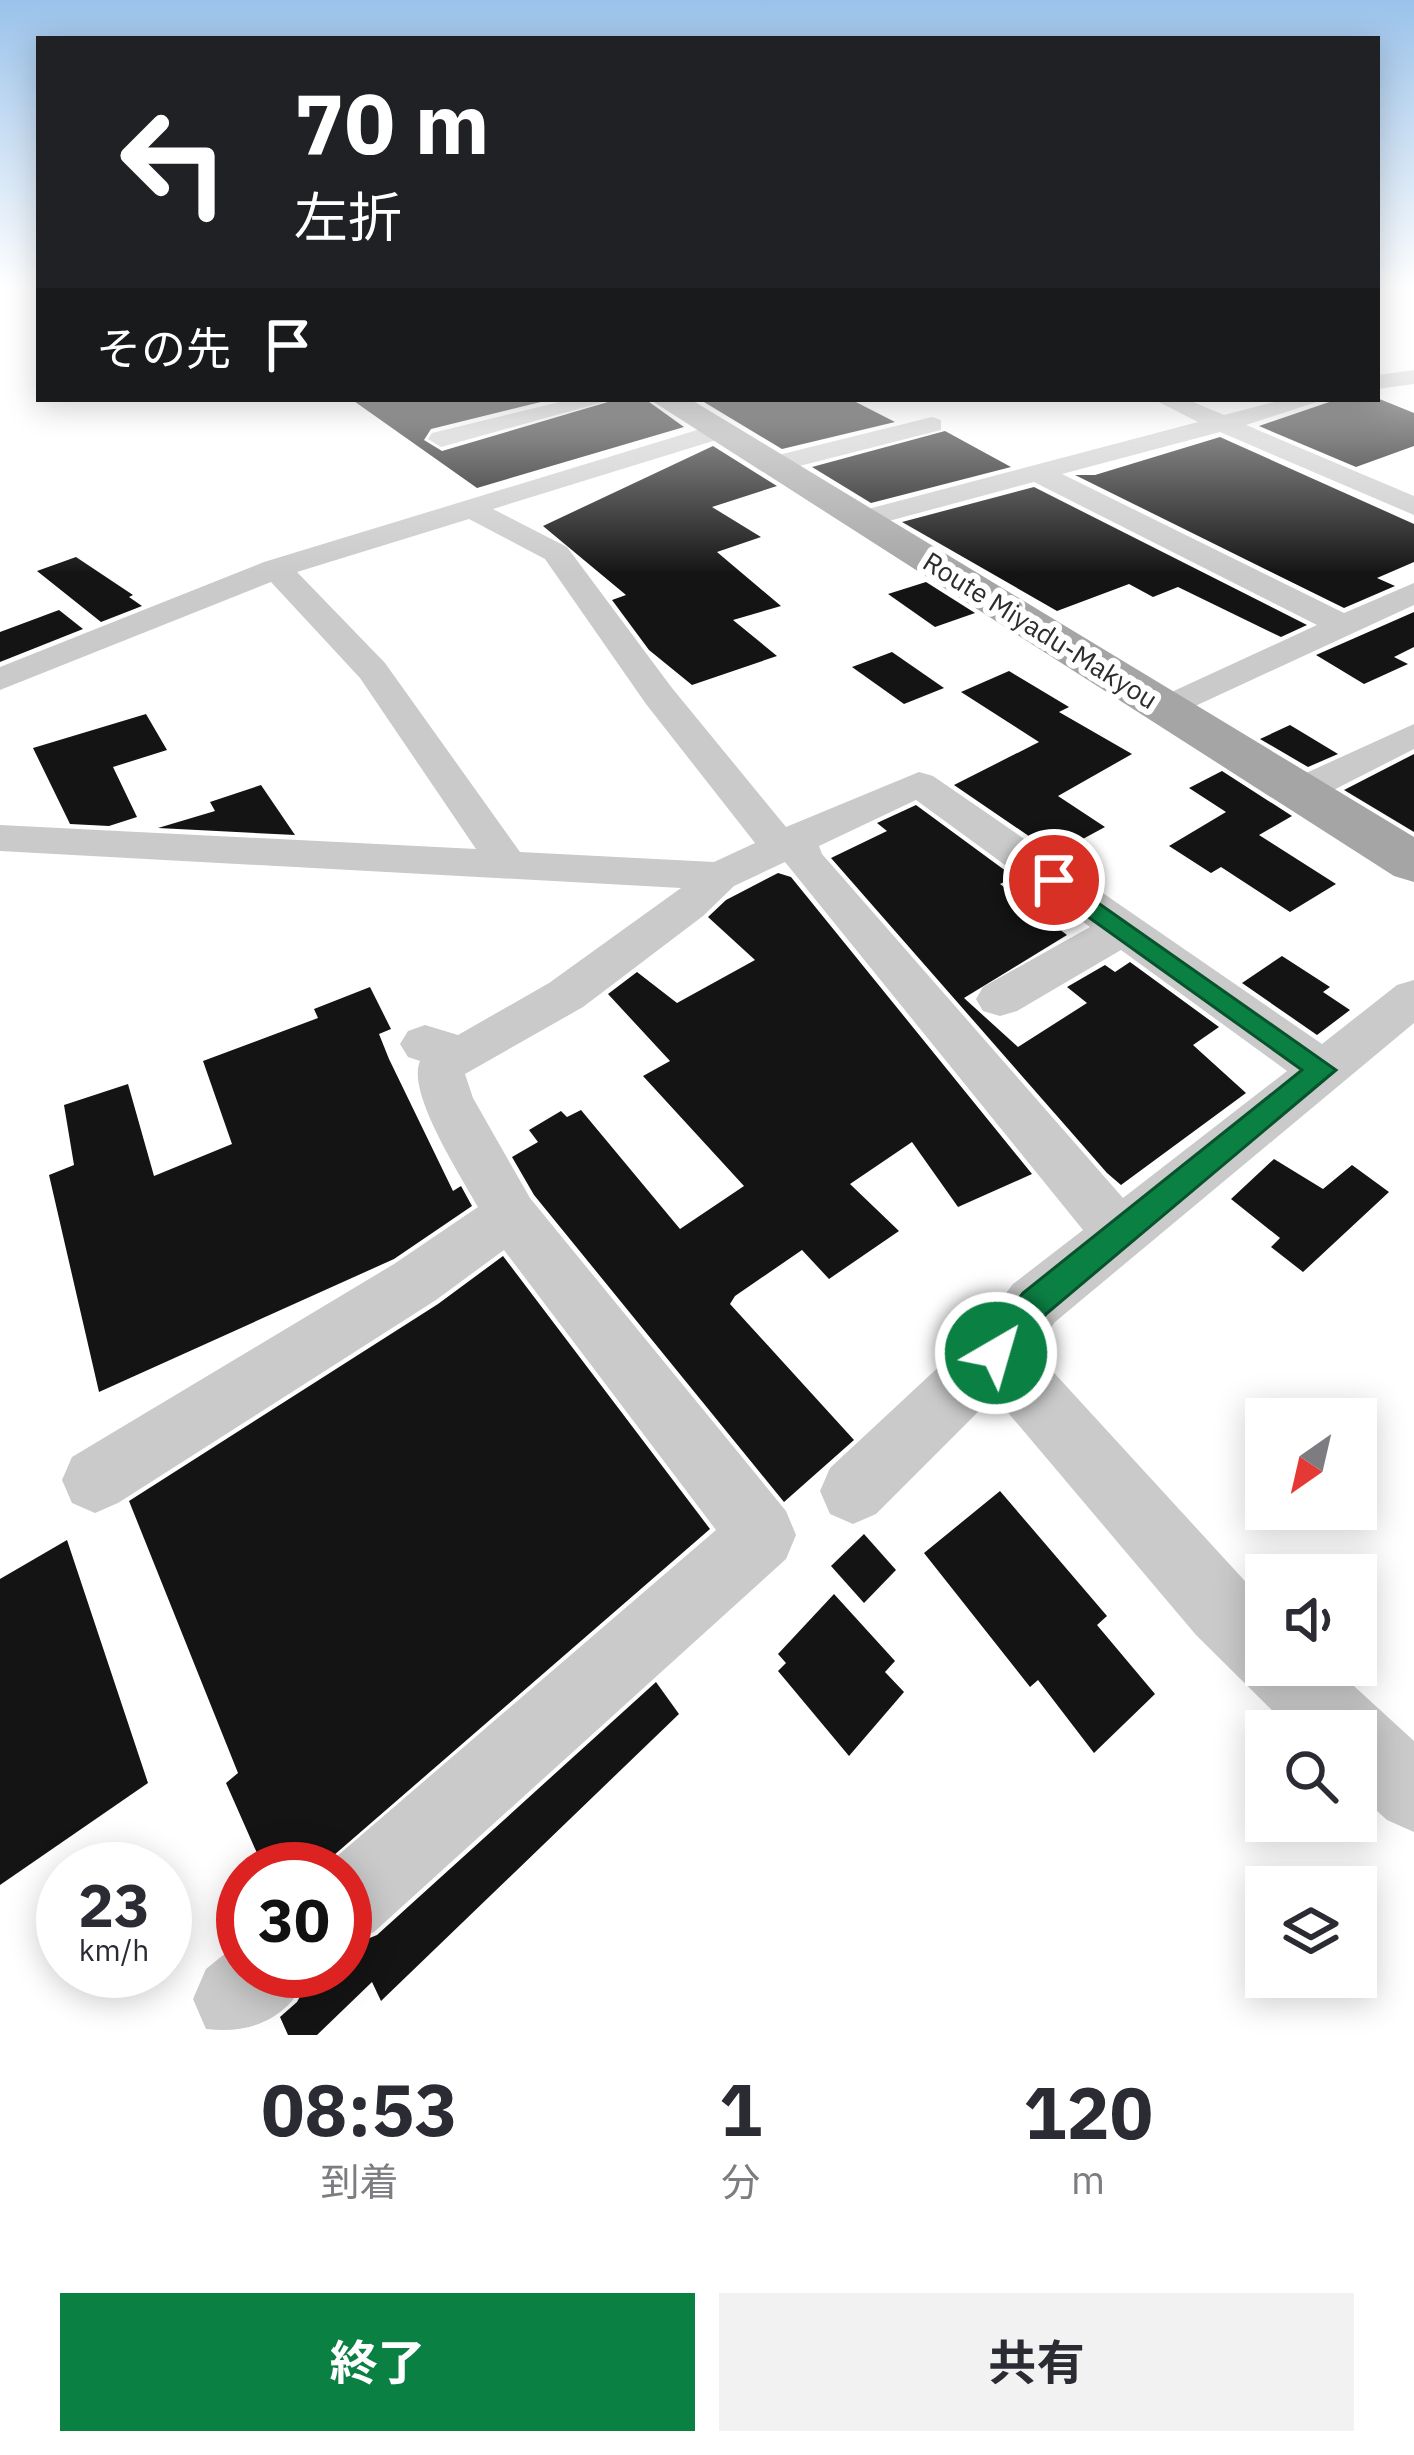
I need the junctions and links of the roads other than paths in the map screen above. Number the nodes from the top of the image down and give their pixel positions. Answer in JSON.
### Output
{"nodes":[{"id":1,"x":590,"y":402,"type":"edge"},
{"id":2,"x":670,"y":402,"type":"edge"},
{"id":3,"x":1172,"y":402,"type":"edge"},
{"id":4,"x":1303,"y":402,"type":"edge"},
{"id":5,"x":896,"y":404,"type":"dead end"},
{"id":6,"x":1220,"y":424,"type":"junction"},
{"id":7,"x":717,"y":432,"type":"junction"},
{"id":8,"x":441,"y":439,"type":"dead end"},
{"id":9,"x":772,"y":465,"type":"junction"},
{"id":10,"x":1038,"y":473,"type":"junction"},
{"id":11,"x":1414,"y":506,"type":"edge"},
{"id":12,"x":472,"y":509,"type":"junction"},
{"id":13,"x":860,"y":520,"type":"junction"},
{"id":14,"x":275,"y":569,"type":"junction"},
{"id":15,"x":1414,"y":593,"type":"edge"},
{"id":16,"x":1342,"y":626,"type":"junction"},
{"id":17,"x":0,"y":679,"type":"edge"},
{"id":18,"x":1165,"y":709,"type":"junction"},
{"id":19,"x":1414,"y":735,"type":"edge"},
{"id":20,"x":1298,"y":792,"type":"junction"},
{"id":21,"x":0,"y":838,"type":"edge"},
{"id":22,"x":791,"y":843,"type":"junction"},
{"id":23,"x":1414,"y":863,"type":"edge"},
{"id":24,"x":507,"y":865,"type":"junction"},
{"id":25,"x":719,"y":876,"type":"junction"},
{"id":26,"x":1121,"y":928,"type":"junction"},
{"id":27,"x":1414,"y":998,"type":"edge"},
{"id":28,"x":1000,"y":999,"type":"dead end"},
{"id":29,"x":1322,"y":1070,"type":"junction"},
{"id":30,"x":510,"y":1215,"type":"junction"},
{"id":31,"x":1119,"y":1233,"type":"junction"},
{"id":32,"x":996,"y":1353,"type":"junction"},
{"id":33,"x":95,"y":1480,"type":"dead end"},
{"id":34,"x":853,"y":1491,"type":"dead end"},
{"id":35,"x":1245,"y":1633,"type":"edge"},
{"id":36,"x":1300,"y":1686,"type":"edge"},
{"id":37,"x":1324,"y":1710,"type":"edge"},
{"id":38,"x":1377,"y":1759,"type":"edge"},
{"id":39,"x":1414,"y":1793,"type":"edge"},
{"id":40,"x":372,"y":1879,"type":"edge"}],
"edges":[{"from":1,"to":8,"type":"street"},
{"from":2,"to":7,"type":"main road","name":"Route Miyadu-Makyou"},
{"from":3,"to":6,"type":"street"},
{"from":4,"to":6,"type":"street"},
{"from":5,"to":9,"type":"street"},
{"from":6,"to":10,"type":"street"},
{"from":6,"to":11,"type":"street"},
{"from":7,"to":9,"type":"main road","name":"Route Miyadu-Makyou"},
{"from":7,"to":12,"type":"street"},
{"from":9,"to":13,"type":"main road","name":"Route Miyadu-Makyou"},
{"from":10,"to":13,"type":"street"},
{"from":10,"to":16,"type":"street"},
{"from":12,"to":14,"type":"street"},
{"from":12,"to":22,"type":"street"},
{"from":13,"to":18,"type":"main road","name":"Route Miyadu-Makyou"},
{"from":14,"to":17,"type":"street"},
{"from":14,"to":24,"type":"street"},
{"from":15,"to":16,"type":"street"},
{"from":16,"to":18,"type":"street"},
{"from":18,"to":20,"type":"main road","name":"Route Miyadu-Makyou"},
{"from":19,"to":20,"type":"street"},
{"from":20,"to":23,"type":"main road","name":"Route Miyadu-Makyou"},
{"from":21,"to":24,"type":"street"},
{"from":22,"to":25,"type":"street"},
{"from":22,"to":26,"type":"street"},
{"from":22,"to":31,"type":"street"},
{"from":24,"to":25,"type":"street"},
{"from":25,"to":30,"type":"street"},
{"from":26,"to":28,"type":"street"},
{"from":26,"to":29,"type":"street"},
{"from":27,"to":29,"type":"street"},
{"from":29,"to":31,"type":"street"},
{"from":30,"to":33,"type":"street"},
{"from":30,"to":40,"type":"street"},
{"from":31,"to":32,"type":"street"},
{"from":32,"to":34,"type":"street"},
{"from":32,"to":35,"type":"street"},
{"from":36,"to":37,"type":"street"},
{"from":38,"to":39,"type":"street"}]}
